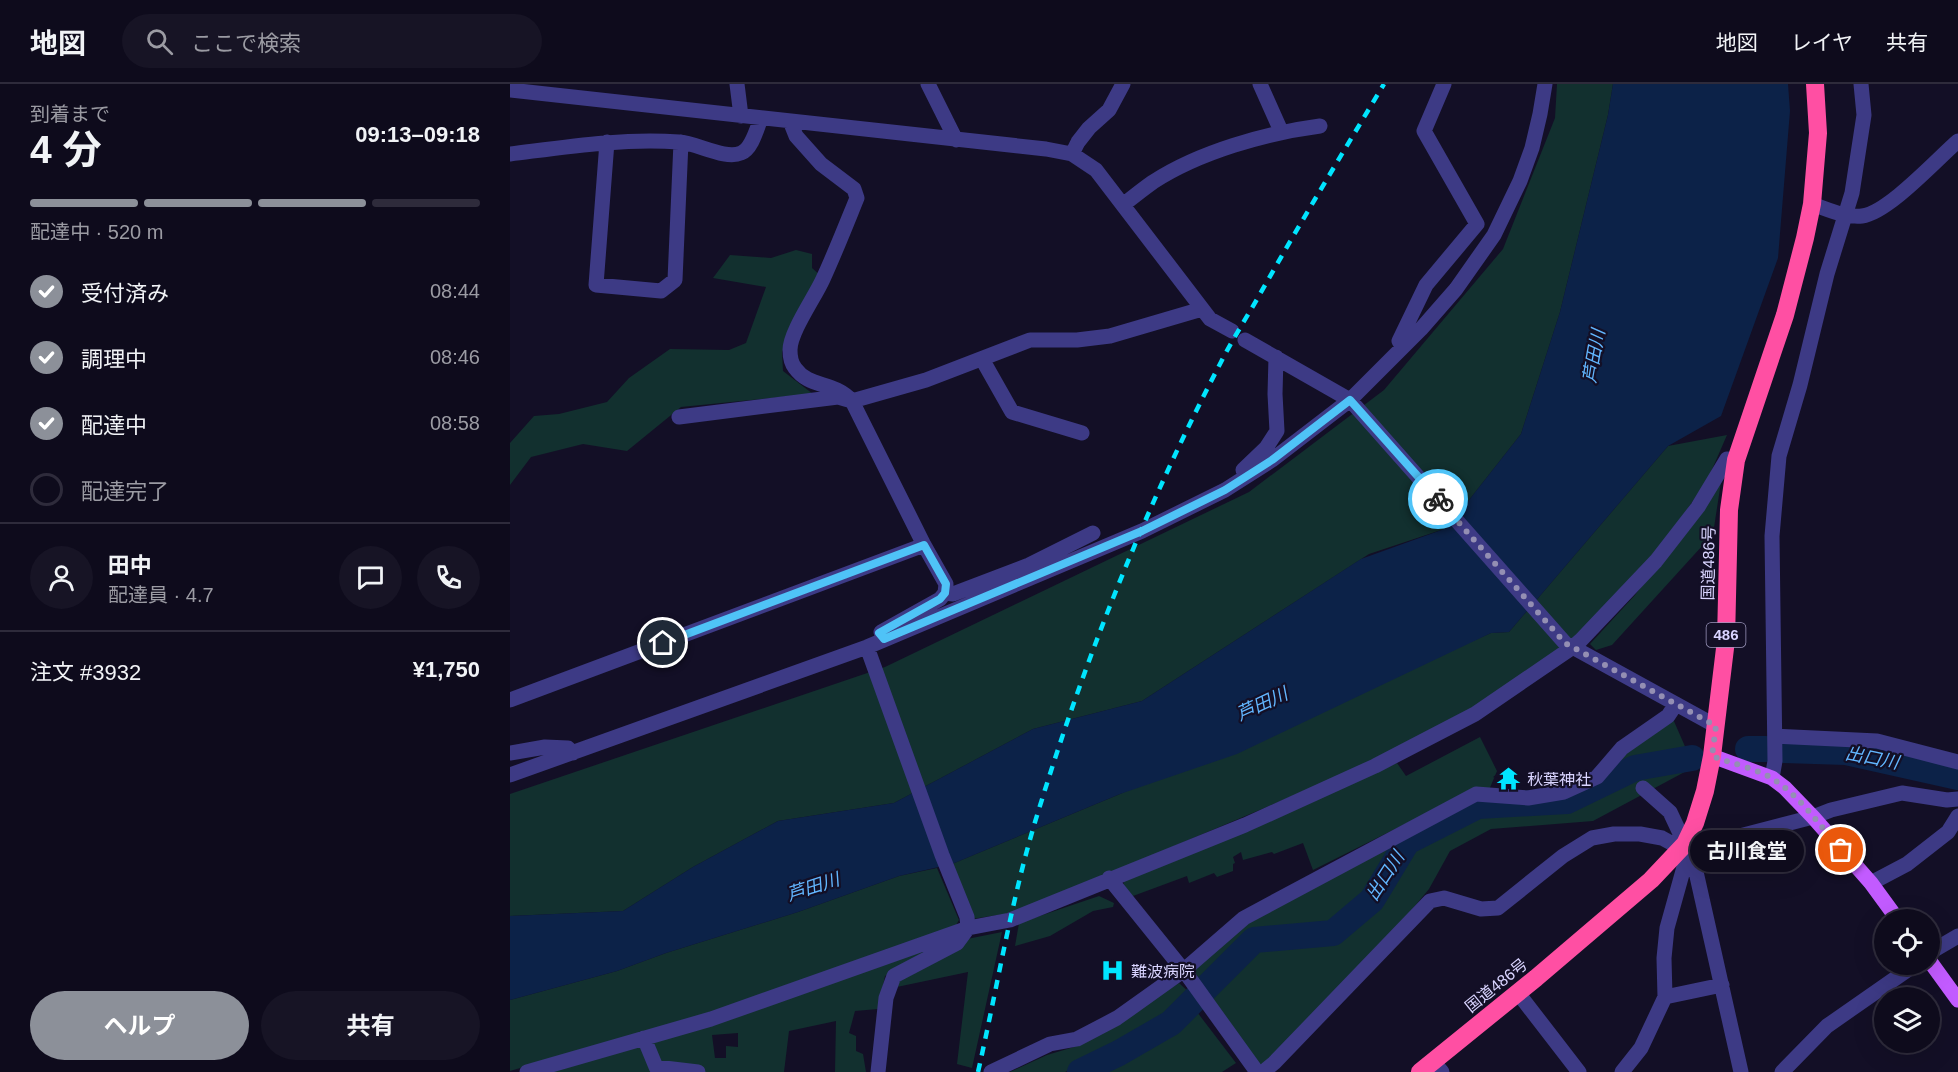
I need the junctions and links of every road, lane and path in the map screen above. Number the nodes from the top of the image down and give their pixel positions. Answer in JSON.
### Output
{"nodes":[{"id":1,"x":737,"y":84,"type":"edge"},
{"id":2,"x":928,"y":84,"type":"edge"},
{"id":3,"x":1123,"y":84,"type":"edge"},
{"id":4,"x":1260,"y":84,"type":"edge"},
{"id":5,"x":1444,"y":84,"type":"edge"},
{"id":6,"x":1545,"y":84,"type":"edge"},
{"id":7,"x":1815,"y":84,"type":"edge"},
{"id":8,"x":1861,"y":84,"type":"edge"},
{"id":9,"x":510,"y":90,"type":"edge"},
{"id":10,"x":741,"y":116,"type":"junction"},
{"id":11,"x":761,"y":118,"type":"junction"},
{"id":12,"x":790,"y":121,"type":"junction"},
{"id":13,"x":1320,"y":126,"type":"dead end"},
{"id":14,"x":1281,"y":131,"type":"junction"},
{"id":15,"x":956,"y":140,"type":"junction"},
{"id":16,"x":1958,"y":141,"type":"edge"},
{"id":17,"x":607,"y":142,"type":"junction"},
{"id":18,"x":681,"y":142,"type":"junction"},
{"id":19,"x":510,"y":154,"type":"edge"},
{"id":20,"x":1072,"y":154,"type":"junction"},
{"id":21,"x":1812,"y":204,"type":"junction"},
{"id":22,"x":1123,"y":205,"type":"junction"},
{"id":23,"x":1845,"y":214,"type":"junction"},
{"id":24,"x":1202,"y":309,"type":"junction"},
{"id":25,"x":1232,"y":331,"type":"dead end"},
{"id":26,"x":1245,"y":340,"type":"dead end"},
{"id":27,"x":1403,"y":347,"type":"junction"},
{"id":28,"x":1276,"y":357,"type":"junction"},
{"id":29,"x":982,"y":359,"type":"junction"},
{"id":30,"x":852,"y":401,"type":"junction"},
{"id":31,"x":1354,"y":404,"type":"junction"},
{"id":32,"x":679,"y":417,"type":"dead end"},
{"id":33,"x":1082,"y":434,"type":"dead end"},
{"id":34,"x":1736,"y":460,"type":"junction"},
{"id":35,"x":1238,"y":482,"type":"junction"},
{"id":36,"x":1093,"y":533,"type":"dead end"},
{"id":37,"x":924,"y":545,"type":"junction"},
{"id":38,"x":945,"y":593,"type":"junction"},
{"id":39,"x":881,"y":636,"type":"junction"},
{"id":40,"x":1569,"y":645,"type":"junction"},
{"id":41,"x":867,"y":647,"type":"junction"},
{"id":42,"x":510,"y":700,"type":"edge"},
{"id":43,"x":1676,"y":704,"type":"junction"},
{"id":44,"x":1716,"y":726,"type":"junction"},
{"id":45,"x":1775,"y":736,"type":"junction"},
{"id":46,"x":510,"y":753,"type":"edge"},
{"id":47,"x":573,"y":753,"type":"junction"},
{"id":48,"x":1712,"y":756,"type":"junction"},
{"id":49,"x":1958,"y":762,"type":"edge"},
{"id":50,"x":510,"y":775,"type":"edge"},
{"id":51,"x":1772,"y":778,"type":"junction"},
{"id":52,"x":1643,"y":788,"type":"dead end"},
{"id":53,"x":1958,"y":799,"type":"edge"},
{"id":54,"x":1958,"y":816,"type":"edge"},
{"id":55,"x":1813,"y":817,"type":"junction"},
{"id":56,"x":1685,"y":844,"type":"junction"},
{"id":57,"x":1109,"y":878,"type":"junction"},
{"id":58,"x":1871,"y":883,"type":"junction"},
{"id":59,"x":1890,"y":909,"type":"edge"},
{"id":60,"x":968,"y":923,"type":"junction"},
{"id":61,"x":1958,"y":936,"type":"edge"},
{"id":62,"x":1940,"y":947,"type":"edge"},
{"id":63,"x":1186,"y":973,"type":"junction"},
{"id":64,"x":1900,"y":975,"type":"edge"},
{"id":65,"x":1940,"y":975,"type":"edge"},
{"id":66,"x":1722,"y":985,"type":"junction"},
{"id":67,"x":1518,"y":993,"type":"junction"},
{"id":68,"x":1665,"y":997,"type":"junction"},
{"id":69,"x":1958,"y":1000,"type":"edge"},
{"id":70,"x":644,"y":1038,"type":"junction"},
{"id":71,"x":1432,"y":1068,"type":"edge"},
{"id":72,"x":1259,"y":1071,"type":"edge"},
{"id":73,"x":527,"y":1072,"type":"edge"},
{"id":74,"x":698,"y":1072,"type":"edge"},
{"id":75,"x":878,"y":1072,"type":"edge"},
{"id":76,"x":991,"y":1072,"type":"edge"},
{"id":77,"x":1579,"y":1072,"type":"edge"},
{"id":78,"x":1622,"y":1072,"type":"edge"},
{"id":79,"x":1741,"y":1072,"type":"edge"},
{"id":80,"x":1782,"y":1072,"type":"edge"}],
"edges":[{"from":1,"to":10,"type":"street"},
{"from":2,"to":15,"type":"street"},
{"from":3,"to":20,"type":"street"},
{"from":4,"to":14,"type":"street"},
{"from":5,"to":27,"type":"street"},
{"from":6,"to":27,"type":"street"},
{"from":7,"to":21,"type":"highway","name":"国道486号","number":"486"},
{"from":8,"to":23,"type":"street"},
{"from":9,"to":10,"type":"street"},
{"from":10,"to":11,"type":"street"},
{"from":11,"to":12,"type":"street"},
{"from":11,"to":18,"type":"street"},
{"from":12,"to":15,"type":"street"},
{"from":12,"to":30,"type":"street"},
{"from":13,"to":14,"type":"street"},
{"from":14,"to":22,"type":"street"},
{"from":15,"to":20,"type":"street"},
{"from":16,"to":23,"type":"street"},
{"from":17,"to":18,"type":"street"},
{"from":17,"to":18,"type":"street"},
{"from":17,"to":19,"type":"street"},
{"from":20,"to":22,"type":"street"},
{"from":21,"to":23,"type":"street"},
{"from":21,"to":34,"type":"highway","name":"国道486号","number":"486"},
{"from":22,"to":24,"type":"street"},
{"from":23,"to":45,"type":"street"},
{"from":24,"to":25,"type":"street"},
{"from":24,"to":29,"type":"street"},
{"from":26,"to":28,"type":"street"},
{"from":27,"to":31,"type":"street"},
{"from":28,"to":31,"type":"street"},
{"from":28,"to":35,"type":"street"},
{"from":29,"to":30,"type":"street"},
{"from":29,"to":33,"type":"street"},
{"from":30,"to":32,"type":"street"},
{"from":30,"to":37,"type":"street"},
{"from":31,"to":35,"type":"street"},
{"from":31,"to":40,"type":"street"},
{"from":34,"to":40,"type":"street"},
{"from":34,"to":44,"type":"highway","name":"国道486号","number":"486"},
{"from":35,"to":39,"type":"street"},
{"from":36,"to":38,"type":"street"},
{"from":37,"to":38,"type":"street"},
{"from":37,"to":42,"type":"street"},
{"from":38,"to":39,"type":"street"},
{"from":39,"to":41,"type":"street"},
{"from":40,"to":43,"type":"street"},
{"from":40,"to":57,"type":"street"},
{"from":41,"to":47,"type":"street"},
{"from":41,"to":60,"type":"street"},
{"from":43,"to":44,"type":"street"},
{"from":43,"to":63,"type":"street"},
{"from":44,"to":48,"type":"highway","name":"国道486号","number":"486"},
{"from":45,"to":49,"type":"street"},
{"from":45,"to":51,"type":"street"},
{"from":46,"to":47,"type":"street"},
{"from":47,"to":50,"type":"street"},
{"from":48,"to":51,"type":"main road"},
{"from":48,"to":56,"type":"highway","name":"国道486号","number":"486"},
{"from":51,"to":55,"type":"main road"},
{"from":52,"to":56,"type":"street"},
{"from":53,"to":55,"type":"street"},
{"from":54,"to":58,"type":"street"},
{"from":55,"to":56,"type":"street"},
{"from":55,"to":58,"type":"main road"},
{"from":56,"to":66,"type":"street"},
{"from":56,"to":67,"type":"highway","name":"国道486号","number":"486"},
{"from":56,"to":68,"type":"street"},
{"from":56,"to":72,"type":"street"},
{"from":57,"to":60,"type":"street"},
{"from":57,"to":63,"type":"street"},
{"from":58,"to":59,"type":"main road"},
{"from":60,"to":70,"type":"street"},
{"from":60,"to":75,"type":"street"},
{"from":61,"to":62,"type":"street"},
{"from":63,"to":72,"type":"street"},
{"from":63,"to":76,"type":"street"},
{"from":64,"to":80,"type":"street"},
{"from":65,"to":69,"type":"main road"},
{"from":66,"to":68,"type":"street"},
{"from":66,"to":79,"type":"street"},
{"from":67,"to":71,"type":"highway","name":"国道486号","number":"486"},
{"from":67,"to":77,"type":"street"},
{"from":68,"to":78,"type":"street"},
{"from":70,"to":73,"type":"street"},
{"from":70,"to":74,"type":"street"}]}
